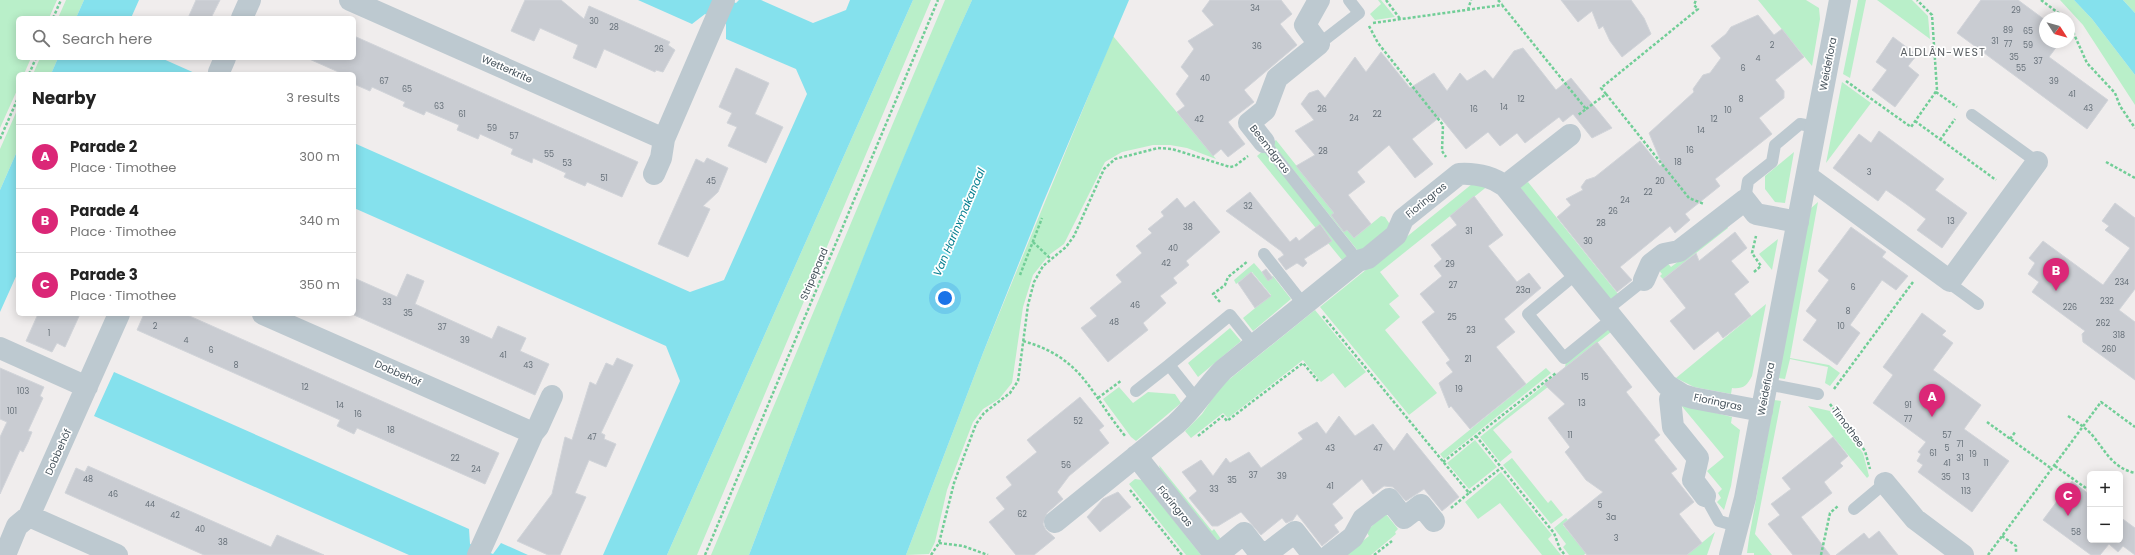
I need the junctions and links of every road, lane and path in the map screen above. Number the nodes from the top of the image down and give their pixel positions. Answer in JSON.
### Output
{"nodes":[{"id":1,"x":62,"y":0,"type":"edge"},
{"id":2,"x":250,"y":0,"type":"edge"},
{"id":3,"x":350,"y":0,"type":"edge"},
{"id":4,"x":724,"y":0,"type":"edge"},
{"id":5,"x":938,"y":0,"type":"edge"},
{"id":6,"x":1319,"y":0,"type":"edge"},
{"id":7,"x":1349,"y":0,"type":"edge"},
{"id":8,"x":1386,"y":0,"type":"edge"},
{"id":9,"x":1471,"y":0,"type":"edge"},
{"id":10,"x":1498,"y":0,"type":"edge"},
{"id":11,"x":1696,"y":0,"type":"edge"},
{"id":12,"x":1840,"y":0,"type":"edge"},
{"id":13,"x":1917,"y":0,"type":"edge"},
{"id":14,"x":2041,"y":0,"type":"edge"},
{"id":15,"x":1502,"y":5,"type":"junction"},
{"id":16,"x":1468,"y":10,"type":"junction"},
{"id":17,"x":2057,"y":12,"type":"edge"},
{"id":18,"x":55,"y":16,"type":"edge"},
{"id":19,"x":243,"y":16,"type":"edge"},
{"id":20,"x":1402,"y":20,"type":"junction"},
{"id":21,"x":2075,"y":36,"type":"edge"},
{"id":22,"x":1319,"y":44,"type":"junction"},
{"id":23,"x":35,"y":60,"type":"edge"},
{"id":24,"x":30,"y":72,"type":"edge"},
{"id":25,"x":1826,"y":75,"type":"junction"},
{"id":26,"x":1936,"y":92,"type":"junction"},
{"id":27,"x":1606,"y":94,"type":"junction"},
{"id":28,"x":16,"y":103,"type":"edge"},
{"id":29,"x":1586,"y":109,"type":"junction"},
{"id":30,"x":1967,"y":113,"type":"junction"},
{"id":31,"x":1915,"y":121,"type":"junction"},
{"id":32,"x":1816,"y":127,"type":"junction"},
{"id":33,"x":2135,"y":128,"type":"edge"},
{"id":34,"x":1570,"y":135,"type":"joint"},
{"id":35,"x":0,"y":139,"type":"edge"},
{"id":36,"x":664,"y":139,"type":"junction"},
{"id":37,"x":1940,"y":140,"type":"junction"},
{"id":38,"x":1264,"y":142,"type":"junction"},
{"id":39,"x":2037,"y":162,"type":"joint"},
{"id":40,"x":2106,"y":162,"type":"dead end"},
{"id":41,"x":654,"y":174,"type":"dead end"},
{"id":42,"x":1460,"y":174,"type":"junction"},
{"id":43,"x":1806,"y":176,"type":"junction"},
{"id":44,"x":2135,"y":178,"type":"edge"},
{"id":45,"x":1505,"y":186,"type":"junction"},
{"id":46,"x":2014,"y":194,"type":"junction"},
{"id":47,"x":1750,"y":207,"type":"junction"},
{"id":48,"x":1042,"y":218,"type":"dead end"},
{"id":49,"x":1719,"y":219,"type":"junction"},
{"id":50,"x":1798,"y":222,"type":"junction"},
{"id":51,"x":1033,"y":242,"type":"junction"},
{"id":52,"x":1264,"y":254,"type":"joint"},
{"id":53,"x":1051,"y":259,"type":"junction"},
{"id":54,"x":1358,"y":261,"type":"junction"},
{"id":55,"x":1927,"y":264,"type":"junction"},
{"id":56,"x":1754,"y":272,"type":"dead end"},
{"id":57,"x":1576,"y":274,"type":"junction"},
{"id":58,"x":1020,"y":275,"type":"dead end"},
{"id":59,"x":1644,"y":280,"type":"joint"},
{"id":60,"x":1950,"y":281,"type":"junction"},
{"id":61,"x":1307,"y":302,"type":"junction"},
{"id":62,"x":1978,"y":304,"type":"dead end"},
{"id":63,"x":1230,"y":315,"type":"junction"},
{"id":64,"x":1609,"y":315,"type":"junction"},
{"id":65,"x":119,"y":316,"type":"edge"},
{"id":66,"x":268,"y":316,"type":"edge"},
{"id":67,"x":1023,"y":341,"type":"junction"},
{"id":68,"x":1254,"y":345,"type":"junction"},
{"id":69,"x":0,"y":348,"type":"edge"},
{"id":70,"x":1564,"y":358,"type":"junction"},
{"id":71,"x":1169,"y":365,"type":"junction"},
{"id":72,"x":1318,"y":381,"type":"dead end"},
{"id":73,"x":1767,"y":384,"type":"junction"},
{"id":74,"x":87,"y":387,"type":"junction"},
{"id":75,"x":1136,"y":391,"type":"dead end"},
{"id":76,"x":1675,"y":391,"type":"junction"},
{"id":77,"x":1831,"y":393,"type":"dead end"},
{"id":78,"x":552,"y":396,"type":"dead end"},
{"id":79,"x":1822,"y":397,"type":"joint"},
{"id":80,"x":1197,"y":400,"type":"junction"},
{"id":81,"x":1762,"y":411,"type":"junction"},
{"id":82,"x":2068,"y":416,"type":"dead end"},
{"id":83,"x":1987,"y":422,"type":"dead end"},
{"id":84,"x":2083,"y":427,"type":"junction"},
{"id":85,"x":2135,"y":427,"type":"edge"},
{"id":86,"x":2016,"y":431,"type":"dead end"},
{"id":87,"x":533,"y":433,"type":"junction"},
{"id":88,"x":1476,"y":436,"type":"junction"},
{"id":89,"x":1196,"y":437,"type":"dead end"},
{"id":90,"x":2010,"y":439,"type":"junction"},
{"id":91,"x":1138,"y":455,"type":"junction"},
{"id":92,"x":1443,"y":462,"type":"junction"},
{"id":93,"x":2054,"y":465,"type":"junction"},
{"id":94,"x":1501,"y":468,"type":"junction"},
{"id":95,"x":2052,"y":469,"type":"junction"},
{"id":96,"x":1116,"y":473,"type":"junction"},
{"id":97,"x":2135,"y":473,"type":"edge"},
{"id":98,"x":1879,"y":479,"type":"junction"},
{"id":99,"x":2087,"y":489,"type":"edge"},
{"id":100,"x":1469,"y":493,"type":"junction"},
{"id":101,"x":1705,"y":496,"type":"joint"},
{"id":102,"x":1841,"y":504,"type":"dead end"},
{"id":103,"x":1854,"y":509,"type":"dead end"},
{"id":104,"x":29,"y":516,"type":"junction"},
{"id":105,"x":1434,"y":521,"type":"joint"},
{"id":106,"x":1055,"y":522,"type":"dead end"},
{"id":107,"x":1737,"y":526,"type":"junction"},
{"id":108,"x":2002,"y":536,"type":"junction"},
{"id":109,"x":1392,"y":541,"type":"dead end"},
{"id":110,"x":939,"y":543,"type":"junction"},
{"id":111,"x":480,"y":551,"type":"edge"},
{"id":112,"x":2016,"y":553,"type":"dead end"},
{"id":113,"x":5,"y":555,"type":"edge"},
{"id":114,"x":117,"y":555,"type":"edge"},
{"id":115,"x":705,"y":555,"type":"edge"},
{"id":116,"x":931,"y":555,"type":"edge"},
{"id":117,"x":988,"y":555,"type":"edge"},
{"id":118,"x":1182,"y":555,"type":"edge"},
{"id":119,"x":1216,"y":555,"type":"edge"},
{"id":120,"x":1261,"y":555,"type":"edge"},
{"id":121,"x":1265,"y":555,"type":"edge"},
{"id":122,"x":1313,"y":555,"type":"edge"},
{"id":123,"x":1330,"y":555,"type":"edge"},
{"id":124,"x":1374,"y":555,"type":"edge"},
{"id":125,"x":1565,"y":555,"type":"edge"},
{"id":126,"x":1730,"y":555,"type":"edge"},
{"id":127,"x":1821,"y":555,"type":"edge"},
{"id":128,"x":1963,"y":555,"type":"edge"},
{"id":129,"x":1988,"y":555,"type":"edge"}],
"edges":[{"from":1,"to":18,"type":"path"},
{"from":2,"to":19,"type":"street"},
{"from":3,"to":36,"type":"street","name":"Wetterkrite"},
{"from":4,"to":36,"type":"street"},
{"from":5,"to":115,"type":"path","name":"Stripepaad"},
{"from":6,"to":22,"type":"street"},
{"from":7,"to":22,"type":"lane","name":"Beemdgras"},
{"from":8,"to":20,"type":"path"},
{"from":9,"to":16,"type":"path"},
{"from":10,"to":15,"type":"path"},
{"from":11,"to":27,"type":"path"},
{"from":12,"to":25,"type":"street","name":"Weideflora"},
{"from":13,"to":26,"type":"path"},
{"from":14,"to":17,"type":"path"},
{"from":15,"to":16,"type":"path"},
{"from":15,"to":29,"type":"path"},
{"from":16,"to":20,"type":"path"},
{"from":20,"to":42,"type":"path"},
{"from":21,"to":33,"type":"path"},
{"from":22,"to":38,"type":"street","name":"Beemdgras"},
{"from":23,"to":24,"type":"path"},
{"from":25,"to":31,"type":"path"},
{"from":25,"to":32,"type":"street","name":"Weideflora"},
{"from":26,"to":30,"type":"path"},
{"from":26,"to":31,"type":"path"},
{"from":27,"to":29,"type":"path"},
{"from":27,"to":49,"type":"path"},
{"from":28,"to":35,"type":"path"},
{"from":29,"to":34,"type":"path"},
{"from":30,"to":37,"type":"path"},
{"from":30,"to":39,"type":"lane"},
{"from":31,"to":37,"type":"path"},
{"from":32,"to":43,"type":"street","name":"Weideflora"},
{"from":32,"to":47,"type":"lane"},
{"from":34,"to":45,"type":"street"},
{"from":36,"to":41,"type":"street"},
{"from":37,"to":46,"type":"path"},
{"from":38,"to":53,"type":"path"},
{"from":38,"to":54,"type":"lane","name":"Beemdgras"},
{"from":39,"to":46,"type":"street"},
{"from":40,"to":44,"type":"path"},
{"from":42,"to":45,"type":"street","name":"Fioringras"},
{"from":42,"to":54,"type":"street","name":"Fioringras"},
{"from":43,"to":50,"type":"street","name":"Weideflora"},
{"from":43,"to":55,"type":"street"},
{"from":45,"to":57,"type":"street","name":"Fioringras"},
{"from":46,"to":60,"type":"street"},
{"from":47,"to":49,"type":"street"},
{"from":47,"to":50,"type":"street"},
{"from":47,"to":56,"type":"path"},
{"from":48,"to":51,"type":"path"},
{"from":49,"to":59,"type":"street"},
{"from":50,"to":73,"type":"street","name":"Weideflora"},
{"from":51,"to":53,"type":"path"},
{"from":51,"to":58,"type":"path"},
{"from":52,"to":61,"type":"lane"},
{"from":52,"to":63,"type":"path"},
{"from":53,"to":67,"type":"path"},
{"from":54,"to":61,"type":"street","name":"Fioringras"},
{"from":55,"to":60,"type":"street"},
{"from":55,"to":77,"type":"path","name":"Timothee"},
{"from":57,"to":64,"type":"street","name":"Fioringras"},
{"from":57,"to":70,"type":"lane"},
{"from":59,"to":64,"type":"lane"},
{"from":60,"to":62,"type":"lane"},
{"from":61,"to":68,"type":"street","name":"Fioringras"},
{"from":61,"to":92,"type":"path"},
{"from":63,"to":68,"type":"lane"},
{"from":63,"to":71,"type":"lane"},
{"from":64,"to":70,"type":"lane"},
{"from":64,"to":76,"type":"street","name":"Fioringras"},
{"from":65,"to":74,"type":"street","name":"Dobbehôf"},
{"from":66,"to":87,"type":"street","name":"Dobbehôf"},
{"from":67,"to":91,"type":"path"},
{"from":67,"to":110,"type":"path"},
{"from":68,"to":80,"type":"street","name":"Fioringras"},
{"from":69,"to":74,"type":"street"},
{"from":70,"to":88,"type":"path"},
{"from":71,"to":75,"type":"lane"},
{"from":71,"to":80,"type":"lane"},
{"from":72,"to":89,"type":"path"},
{"from":73,"to":79,"type":"lane"},
{"from":73,"to":81,"type":"street","name":"Weideflora"},
{"from":74,"to":104,"type":"street","name":"Dobbehôf"},
{"from":76,"to":81,"type":"street","name":"Fioringras"},
{"from":76,"to":101,"type":"street"},
{"from":78,"to":87,"type":"street"},
{"from":79,"to":98,"type":"path","name":"Timothee"},
{"from":80,"to":91,"type":"street","name":"Fioringras"},
{"from":81,"to":107,"type":"street","name":"Weideflora"},
{"from":82,"to":84,"type":"path"},
{"from":83,"to":90,"type":"path"},
{"from":84,"to":85,"type":"path"},
{"from":84,"to":93,"type":"path"},
{"from":84,"to":97,"type":"path"},
{"from":86,"to":90,"type":"path"},
{"from":87,"to":111,"type":"street"},
{"from":88,"to":92,"type":"path"},
{"from":88,"to":94,"type":"path"},
{"from":90,"to":95,"type":"path"},
{"from":91,"to":96,"type":"street","name":"Fioringras"},
{"from":91,"to":119,"type":"street","name":"Fioringras"},
{"from":92,"to":100,"type":"path"},
{"from":93,"to":95,"type":"path"},
{"from":93,"to":99,"type":"path"},
{"from":94,"to":100,"type":"path"},
{"from":94,"to":125,"type":"path"},
{"from":95,"to":108,"type":"path"},
{"from":96,"to":106,"type":"street","name":"Fioringras"},
{"from":96,"to":118,"type":"path"},
{"from":98,"to":103,"type":"lane"},
{"from":98,"to":128,"type":"street"},
{"from":100,"to":105,"type":"path"},
{"from":101,"to":107,"type":"lane"},
{"from":102,"to":127,"type":"path"},
{"from":104,"to":113,"type":"street","name":"Dobbehôf"},
{"from":104,"to":114,"type":"street"},
{"from":105,"to":123,"type":"street"},
{"from":107,"to":126,"type":"street","name":"Weideflora"},
{"from":108,"to":112,"type":"path"},
{"from":108,"to":129,"type":"path"},
{"from":109,"to":124,"type":"path"},
{"from":110,"to":116,"type":"path"},
{"from":110,"to":117,"type":"path"},
{"from":119,"to":120,"type":"street","name":"Fioringras"},
{"from":121,"to":122,"type":"street"}]}
